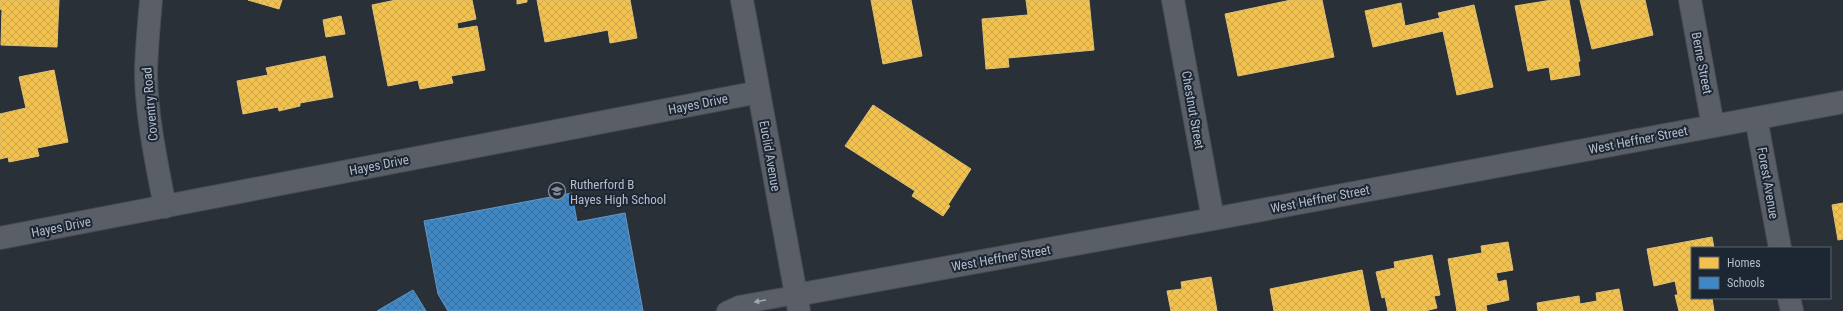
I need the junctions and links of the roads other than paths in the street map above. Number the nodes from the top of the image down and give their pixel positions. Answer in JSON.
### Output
{"nodes":[{"id":1,"x":151,"y":0,"type":"edge"},
{"id":2,"x":742,"y":0,"type":"edge"},
{"id":3,"x":1173,"y":0,"type":"edge"},
{"id":4,"x":1690,"y":0,"type":"edge"},
{"id":5,"x":759,"y":92,"type":"junction"},
{"id":6,"x":1843,"y":102,"type":"edge"},
{"id":7,"x":1756,"y":118,"type":"junction"},
{"id":8,"x":1713,"y":126,"type":"junction"},
{"id":9,"x":165,"y":207,"type":"junction"},
{"id":10,"x":1213,"y":219,"type":"junction"},
{"id":11,"x":0,"y":238,"type":"edge"},
{"id":12,"x":1780,"y":247,"type":"edge"},
{"id":13,"x":1789,"y":299,"type":"edge"},
{"id":14,"x":797,"y":303,"type":"edge"},
{"id":15,"x":726,"y":311,"type":"edge"},
{"id":16,"x":1792,"y":311,"type":"edge"}],
"edges":[{"from":1,"to":9,"type":"street","name":"Coventry Road"},
{"from":2,"to":5,"type":"street","name":"Euclid Avenue"},
{"from":3,"to":10,"type":"street","name":"Chestnut Street"},
{"from":4,"to":8,"type":"street","name":"Berne Street"},
{"from":5,"to":9,"type":"street","name":"Hayes Drive"},
{"from":5,"to":14,"type":"street","name":"Euclid Avenue"},
{"from":6,"to":7,"type":"street","name":"West Heffner Street"},
{"from":7,"to":8,"type":"street","name":"West Heffner Street"},
{"from":7,"to":12,"type":"street","name":"Forest Avenue"},
{"from":8,"to":10,"type":"street","name":"West Heffner Street"},
{"from":9,"to":11,"type":"street","name":"Hayes Drive"},
{"from":10,"to":14,"type":"street","name":"West Heffner Street"},
{"from":13,"to":16,"type":"street"},
{"from":14,"to":15,"type":"lane","one_way":true}]}
